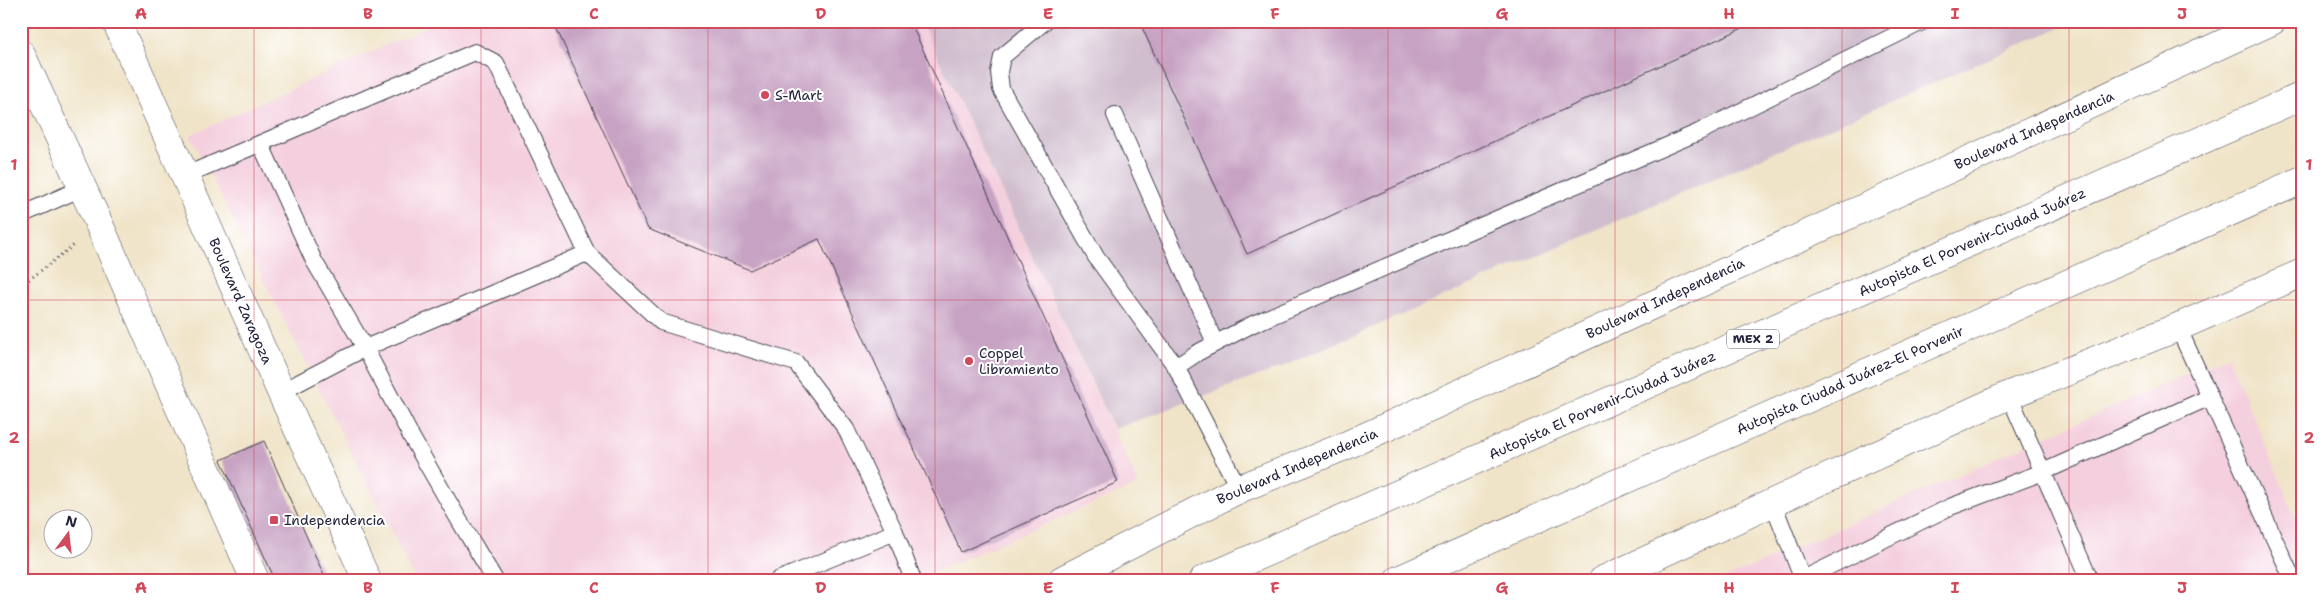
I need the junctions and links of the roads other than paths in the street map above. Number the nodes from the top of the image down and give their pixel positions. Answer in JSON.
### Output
{"nodes":[{"id":1,"x":116,"y":21,"type":"edge"},
{"id":2,"x":1045,"y":21,"type":"edge"},
{"id":3,"x":1924,"y":21,"type":"edge"},
{"id":4,"x":2272,"y":21,"type":"edge"},
{"id":5,"x":21,"y":54,"type":"edge"},
{"id":6,"x":2302,"y":96,"type":"edge"},
{"id":7,"x":1115,"y":115,"type":"dead end"},
{"id":8,"x":261,"y":145,"type":"junction"},
{"id":9,"x":186,"y":176,"type":"junction"},
{"id":10,"x":2302,"y":180,"type":"edge"},
{"id":11,"x":82,"y":188,"type":"junction"},
{"id":12,"x":21,"y":215,"type":"edge"},
{"id":13,"x":587,"y":253,"type":"junction"},
{"id":14,"x":2302,"y":273,"type":"edge"},
{"id":15,"x":2178,"y":327,"type":"junction"},
{"id":16,"x":1215,"y":343,"type":"junction"},
{"id":17,"x":365,"y":348,"type":"junction"},
{"id":18,"x":1176,"y":367,"type":"junction"},
{"id":19,"x":281,"y":392,"type":"junction"},
{"id":20,"x":2009,"y":395,"type":"junction"},
{"id":21,"x":2210,"y":397,"type":"junction"},
{"id":22,"x":2043,"y":472,"type":"junction"},
{"id":23,"x":1239,"y":489,"type":"junction"},
{"id":24,"x":1773,"y":503,"type":"junction"},
{"id":25,"x":895,"y":532,"type":"junction"},
{"id":26,"x":255,"y":580,"type":"edge"},
{"id":27,"x":367,"y":580,"type":"edge"},
{"id":28,"x":495,"y":580,"type":"edge"},
{"id":29,"x":778,"y":580,"type":"edge"},
{"id":30,"x":913,"y":580,"type":"edge"},
{"id":31,"x":1062,"y":580,"type":"edge"},
{"id":32,"x":1203,"y":580,"type":"edge"},
{"id":33,"x":1398,"y":580,"type":"edge"},
{"id":34,"x":1603,"y":580,"type":"edge"},
{"id":35,"x":1802,"y":580,"type":"edge"},
{"id":36,"x":2090,"y":580,"type":"edge"},
{"id":37,"x":2292,"y":580,"type":"edge"}],
"edges":[{"from":1,"to":9,"type":"main road","name":"Boulevard Zaragoza"},
{"from":2,"to":18,"type":"lane"},
{"from":3,"to":16,"type":"lane"},
{"from":4,"to":23,"type":"main road","name":"Boulevard Independencia"},
{"from":5,"to":11,"type":"main road"},
{"from":6,"to":32,"type":"main road","name":"Autopista El Porvenir-Ciudad Juárez","number":"MEX 2"},
{"from":7,"to":16,"type":"lane"},
{"from":8,"to":9,"type":"lane"},
{"from":8,"to":13,"type":"lane"},
{"from":8,"to":17,"type":"lane"},
{"from":9,"to":19,"type":"main road","name":"Boulevard Zaragoza"},
{"from":10,"to":33,"type":"main road","name":"Autopista Ciudad Juárez-El Porvenir"},
{"from":11,"to":12,"type":"lane"},
{"from":11,"to":26,"type":"main road"},
{"from":13,"to":17,"type":"lane"},
{"from":13,"to":25,"type":"lane"},
{"from":14,"to":15,"type":"main road"},
{"from":15,"to":20,"type":"main road"},
{"from":15,"to":21,"type":"lane"},
{"from":16,"to":18,"type":"lane"},
{"from":17,"to":19,"type":"lane"},
{"from":17,"to":28,"type":"lane"},
{"from":18,"to":23,"type":"lane"},
{"from":19,"to":27,"type":"main road","name":"Boulevard Zaragoza"},
{"from":20,"to":22,"type":"lane"},
{"from":20,"to":24,"type":"main road"},
{"from":21,"to":22,"type":"lane"},
{"from":21,"to":37,"type":"lane"},
{"from":22,"to":35,"type":"lane"},
{"from":22,"to":36,"type":"lane"},
{"from":23,"to":31,"type":"main road","name":"Boulevard Independencia"},
{"from":24,"to":34,"type":"main road"},
{"from":24,"to":35,"type":"lane"},
{"from":25,"to":29,"type":"lane"},
{"from":25,"to":30,"type":"lane"}]}
